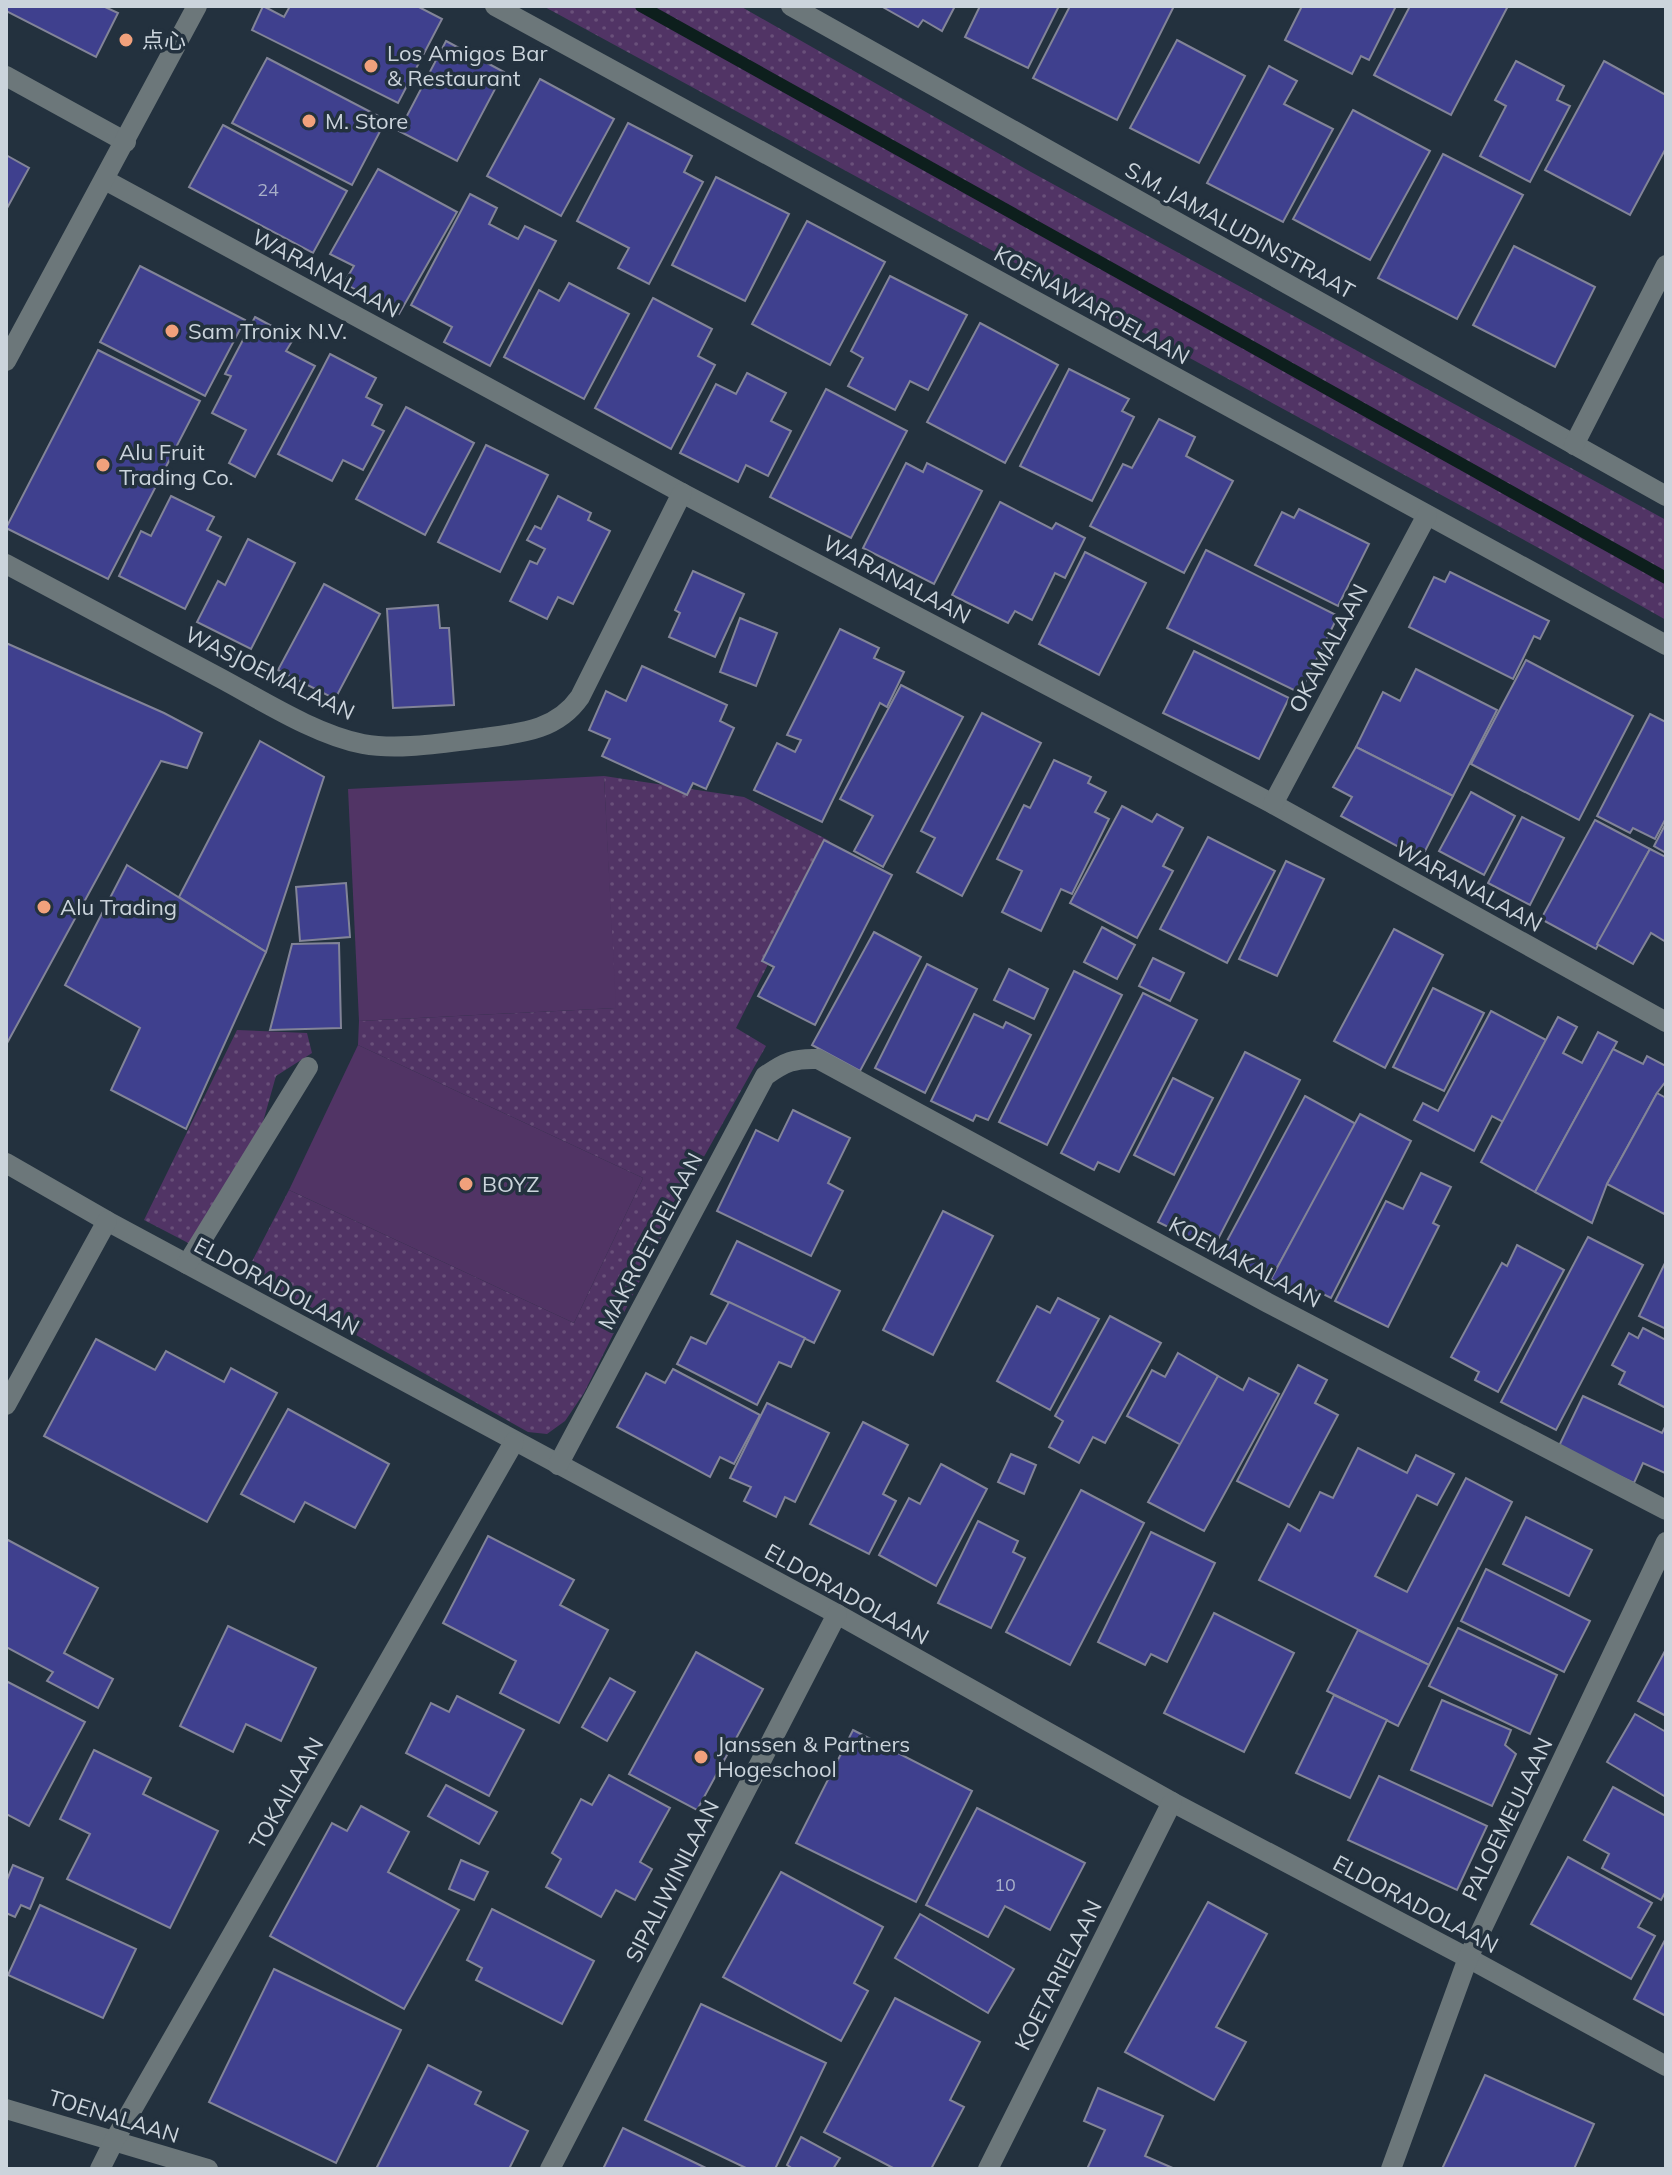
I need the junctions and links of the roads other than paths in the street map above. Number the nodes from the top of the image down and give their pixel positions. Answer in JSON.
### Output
{"nodes":[{"id":1,"x":197,"y":6,"type":"edge"},
{"id":2,"x":495,"y":6,"type":"edge"},
{"id":3,"x":791,"y":6,"type":"edge"},
{"id":4,"x":6,"y":76,"type":"edge"},
{"id":5,"x":126,"y":142,"type":"junction"},
{"id":6,"x":105,"y":180,"type":"junction"},
{"id":7,"x":1666,"y":265,"type":"edge"},
{"id":8,"x":6,"y":361,"type":"edge"},
{"id":9,"x":1574,"y":445,"type":"junction"},
{"id":10,"x":682,"y":493,"type":"junction"},
{"id":11,"x":1666,"y":496,"type":"edge"},
{"id":12,"x":1427,"y":515,"type":"junction"},
{"id":13,"x":6,"y":564,"type":"edge"},
{"id":14,"x":1666,"y":645,"type":"edge"},
{"id":15,"x":1273,"y":804,"type":"junction"},
{"id":16,"x":1666,"y":1022,"type":"edge"},
{"id":17,"x":802,"y":1058,"type":"joint"},
{"id":18,"x":308,"y":1067,"type":"dead end"},
{"id":19,"x":6,"y":1163,"type":"edge"},
{"id":20,"x":107,"y":1221,"type":"junction"},
{"id":21,"x":187,"y":1264,"type":"junction"},
{"id":22,"x":6,"y":1405,"type":"edge"},
{"id":23,"x":514,"y":1442,"type":"junction"},
{"id":24,"x":558,"y":1465,"type":"junction"},
{"id":25,"x":1666,"y":1510,"type":"edge"},
{"id":26,"x":1666,"y":1542,"type":"edge"},
{"id":27,"x":837,"y":1614,"type":"junction"},
{"id":28,"x":1172,"y":1802,"type":"junction"},
{"id":29,"x":1468,"y":1958,"type":"junction"},
{"id":30,"x":1666,"y":2066,"type":"edge"},
{"id":31,"x":6,"y":2109,"type":"edge"},
{"id":32,"x":114,"y":2141,"type":"junction"},
{"id":33,"x":100,"y":2169,"type":"edge"},
{"id":34,"x":208,"y":2169,"type":"edge"},
{"id":35,"x":550,"y":2169,"type":"edge"},
{"id":36,"x":988,"y":2169,"type":"edge"},
{"id":37,"x":1391,"y":2169,"type":"edge"}],
"edges":[{"from":1,"to":5,"type":"street"},
{"from":2,"to":12,"type":"street","name":"KOENAWAROELAAN"},
{"from":3,"to":9,"type":"street","name":"S.M. JAMALUDINSTRAAT"},
{"from":4,"to":5,"type":"street"},
{"from":5,"to":6,"type":"street"},
{"from":6,"to":8,"type":"street"},
{"from":6,"to":10,"type":"street","name":"WARANALAAN"},
{"from":7,"to":9,"type":"street"},
{"from":9,"to":11,"type":"street","name":"S.M. JAMALUDINSTRAAT"},
{"from":10,"to":13,"type":"street","name":"WASJOEMALAAN"},
{"from":10,"to":15,"type":"street","name":"WARANALAAN"},
{"from":12,"to":14,"type":"street","name":"KOENAWAROELAAN"},
{"from":12,"to":15,"type":"street","name":"OKAMALAAN"},
{"from":15,"to":16,"type":"street","name":"WARANALAAN"},
{"from":17,"to":24,"type":"street","name":"MAKROETOELAAN"},
{"from":17,"to":25,"type":"street","name":"KOEMAKALAAN"},
{"from":18,"to":21,"type":"street"},
{"from":19,"to":20,"type":"street","name":"ELDORADOLAAN"},
{"from":20,"to":21,"type":"street","name":"ELDORADOLAAN"},
{"from":20,"to":22,"type":"street"},
{"from":21,"to":23,"type":"street","name":"ELDORADOLAAN"},
{"from":23,"to":24,"type":"street","name":"ELDORADOLAAN"},
{"from":23,"to":32,"type":"street","name":"TOKAILAAN"},
{"from":24,"to":27,"type":"street","name":"ELDORADOLAAN"},
{"from":26,"to":29,"type":"street","name":"PALOEMEULAAN"},
{"from":27,"to":28,"type":"street","name":"ELDORADOLAAN"},
{"from":27,"to":35,"type":"street","name":"SIPALIWINILAAN"},
{"from":28,"to":29,"type":"street","name":"ELDORADOLAAN"},
{"from":28,"to":36,"type":"street","name":"KOETARIELAAN"},
{"from":29,"to":30,"type":"street","name":"ELDORADOLAAN"},
{"from":29,"to":37,"type":"street","name":"PALOEMEULAAN"},
{"from":31,"to":32,"type":"street","name":"TOENALAAN"},
{"from":32,"to":33,"type":"street","name":"TOKAILAAN"},
{"from":32,"to":34,"type":"street","name":"TOENALAAN"}]}
